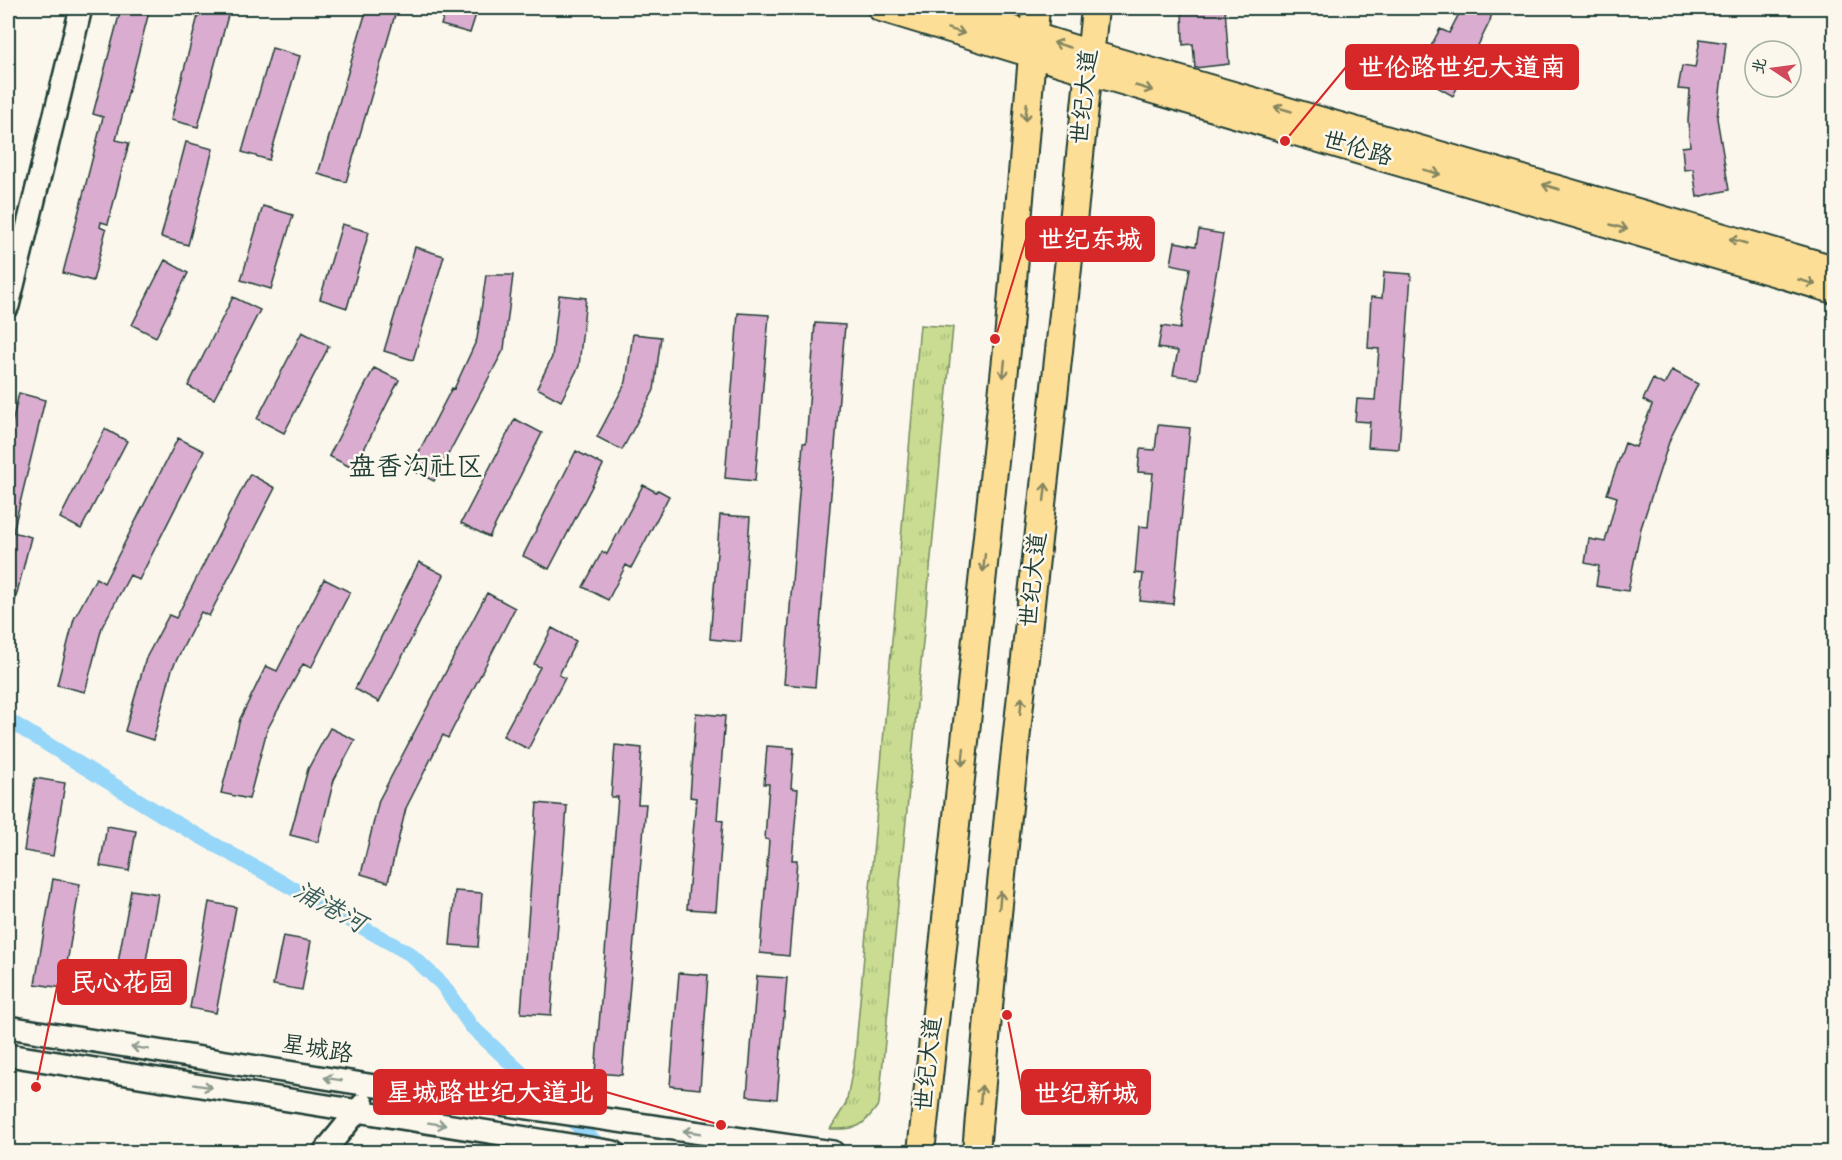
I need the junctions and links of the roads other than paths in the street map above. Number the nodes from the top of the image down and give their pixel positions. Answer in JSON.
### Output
{"nodes":[{"id":1,"x":81,"y":8,"type":"edge"},
{"id":2,"x":880,"y":8,"type":"edge"},
{"id":3,"x":944,"y":8,"type":"edge"},
{"id":4,"x":1036,"y":8,"type":"edge"},
{"id":5,"x":1095,"y":8,"type":"edge"},
{"id":6,"x":1032,"y":45,"type":"junction"},
{"id":7,"x":1090,"y":62,"type":"junction"},
{"id":8,"x":1834,"y":269,"type":"edge"},
{"id":9,"x":1834,"y":290,"type":"edge"},
{"id":10,"x":8,"y":306,"type":"edge"},
{"id":11,"x":8,"y":1027,"type":"edge"},
{"id":12,"x":8,"y":1056,"type":"edge"},
{"id":13,"x":375,"y":1086,"type":"junction"},
{"id":14,"x":357,"y":1112,"type":"junction"},
{"id":15,"x":324,"y":1152,"type":"edge"},
{"id":16,"x":614,"y":1152,"type":"edge"},
{"id":17,"x":833,"y":1152,"type":"edge"},
{"id":18,"x":921,"y":1152,"type":"edge"},
{"id":19,"x":975,"y":1152,"type":"edge"}],
"edges":[{"from":1,"to":10,"type":"street"},
{"from":2,"to":6,"type":"main road","name":"世伦路","one_way":true},
{"from":3,"to":6,"type":"main road","name":"世伦路"},
{"from":4,"to":6,"type":"main road","name":"世纪大道"},
{"from":5,"to":7,"type":"main road","name":"世纪大道"},
{"from":6,"to":7,"type":"main road","name":"世伦路"},
{"from":6,"to":18,"type":"main road","name":"世纪大道","one_way":true},
{"from":8,"to":7,"type":"main road","name":"世伦路","one_way":true},
{"from":7,"to":9,"type":"main road","name":"世伦路","one_way":true},
{"from":19,"to":7,"type":"main road","name":"世纪大道","one_way":true},
{"from":13,"to":11,"type":"street","name":"星城路","one_way":true},
{"from":12,"to":14,"type":"street","one_way":true},
{"from":13,"to":14,"type":"street"},
{"from":17,"to":13,"type":"street","name":"星城路","one_way":true},
{"from":14,"to":15,"type":"street"},
{"from":14,"to":16,"type":"street","one_way":true}]}
